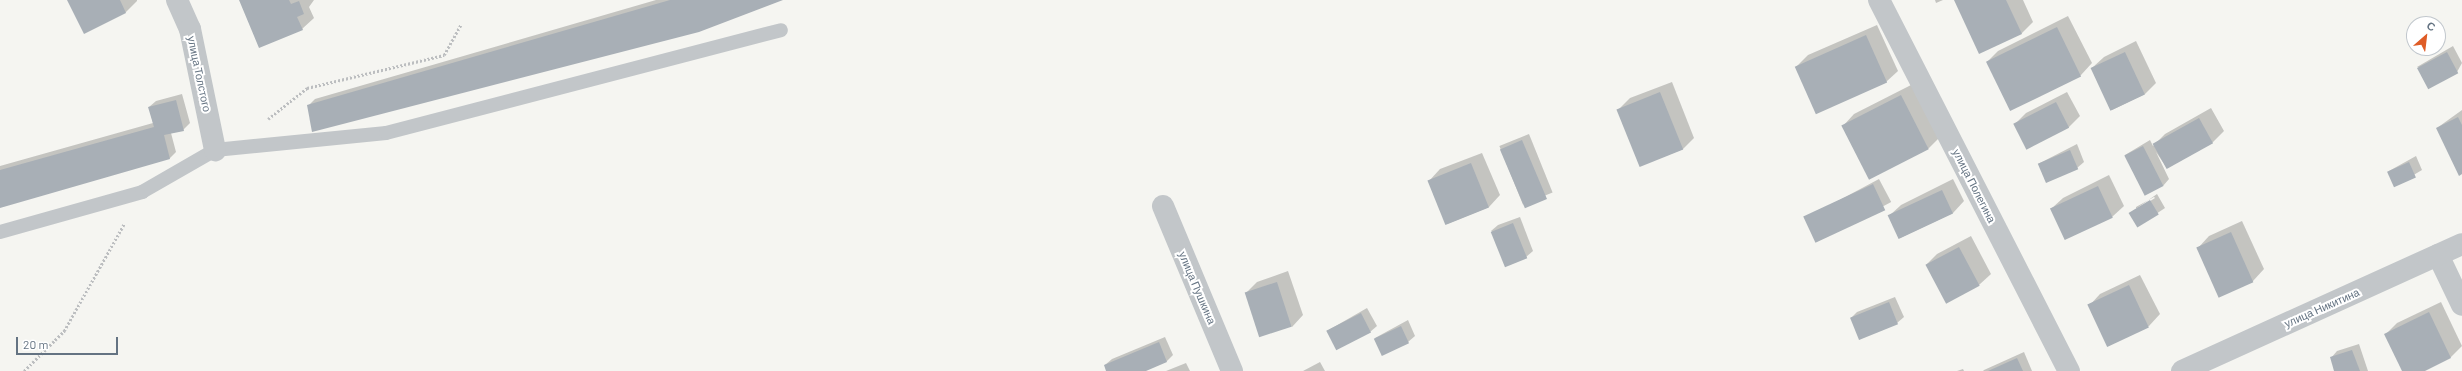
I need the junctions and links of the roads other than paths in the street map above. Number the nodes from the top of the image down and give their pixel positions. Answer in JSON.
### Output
{"nodes":[{"id":1,"x":177,"y":0,"type":"edge"},
{"id":2,"x":1880,"y":0,"type":"edge"},
{"id":3,"x":781,"y":30,"type":"dead end"},
{"id":4,"x":215,"y":150,"type":"junction"},
{"id":5,"x":1163,"y":206,"type":"dead end"},
{"id":6,"x":0,"y":232,"type":"edge"},
{"id":7,"x":2462,"y":244,"type":"edge"},
{"id":8,"x":2438,"y":255,"type":"junction"},
{"id":9,"x":2462,"y":305,"type":"edge"},
{"id":10,"x":1232,"y":371,"type":"edge"},
{"id":11,"x":2069,"y":371,"type":"edge"},
{"id":12,"x":2182,"y":371,"type":"edge"}],
"edges":[{"from":1,"to":4,"type":"street","name":"улица Толстого"},
{"from":2,"to":11,"type":"street","name":"улица Полегина"},
{"from":3,"to":4,"type":"lane"},
{"from":4,"to":6,"type":"lane"},
{"from":5,"to":10,"type":"street","name":"улица Пушкина"},
{"from":7,"to":8,"type":"street","name":"улица Никитина"},
{"from":8,"to":9,"type":"street"},
{"from":8,"to":12,"type":"street","name":"улица Никитина"}]}
